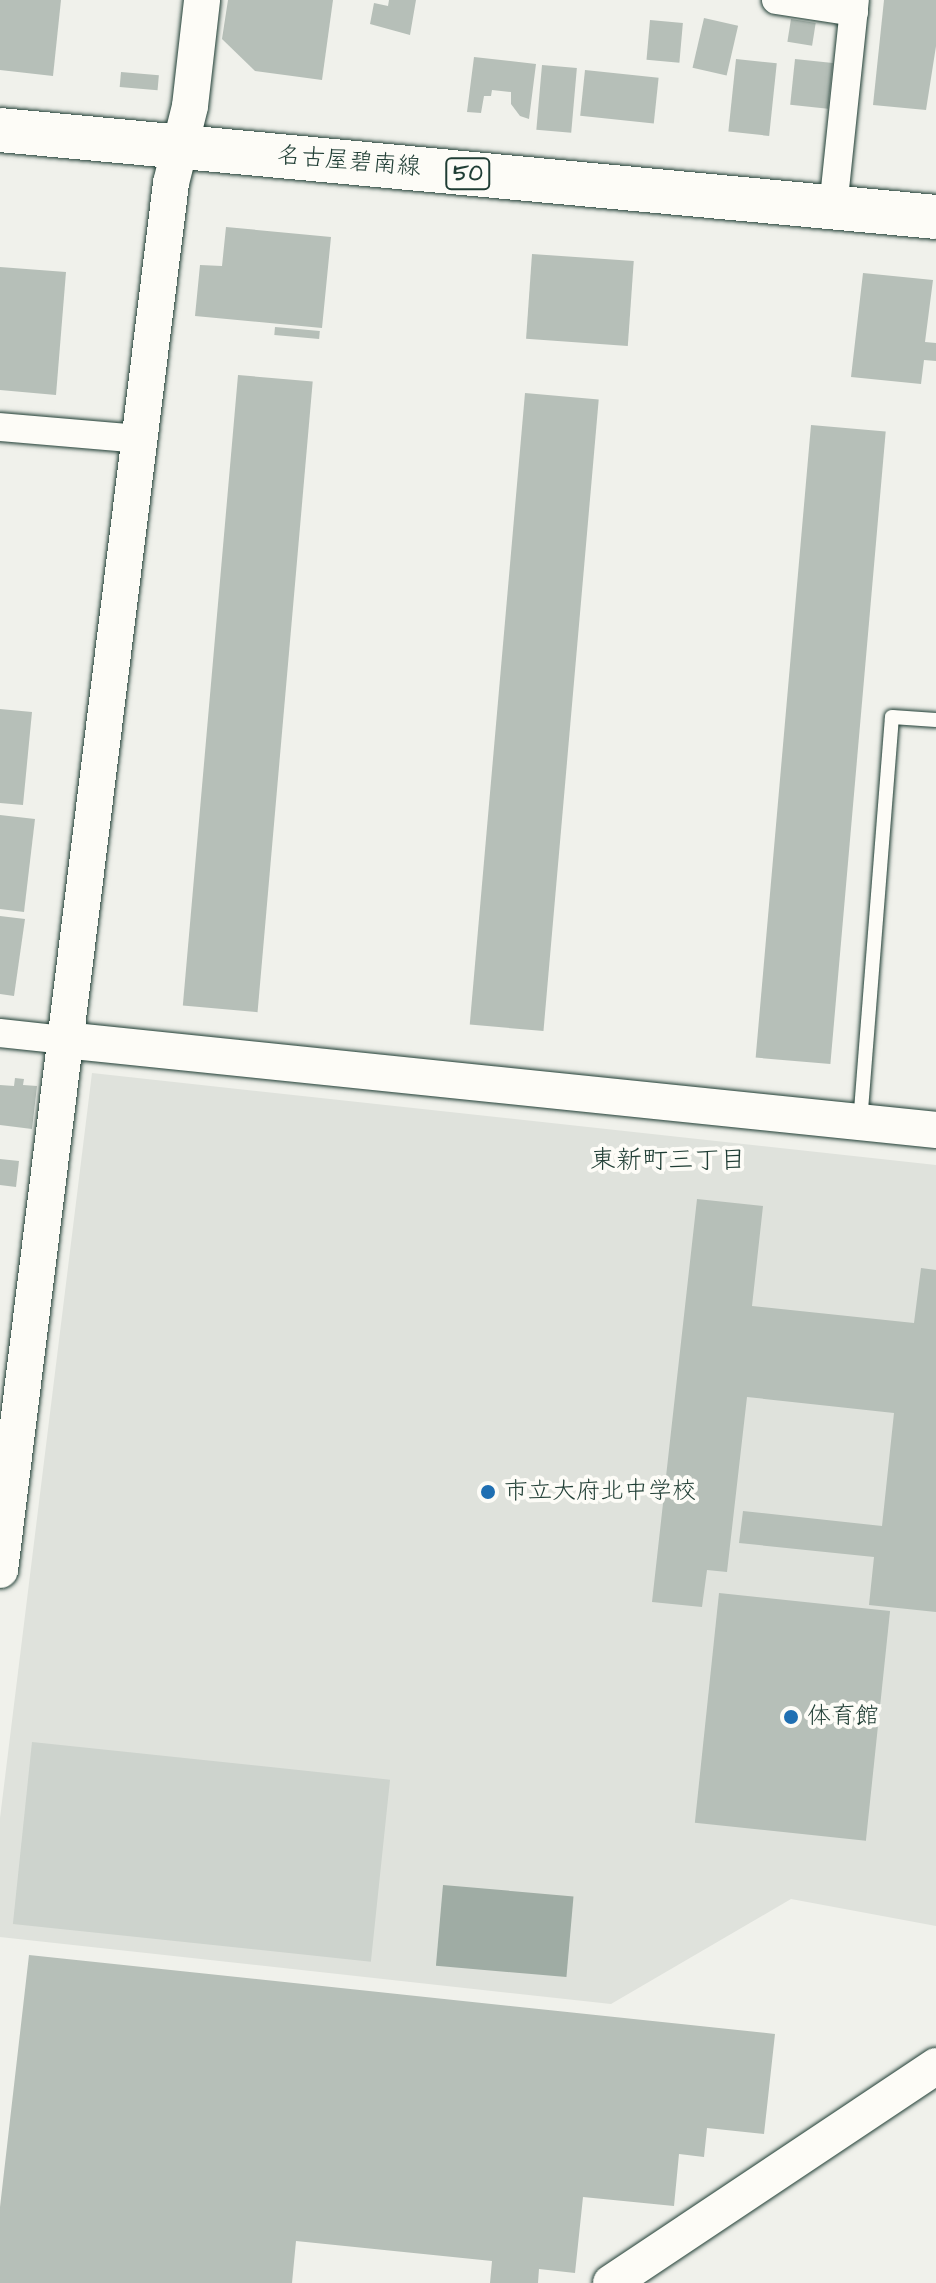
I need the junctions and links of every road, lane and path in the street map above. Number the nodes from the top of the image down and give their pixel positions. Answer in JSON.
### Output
{"nodes":[{"id":1,"x":202,"y":0,"type":"edge"},
{"id":2,"x":776,"y":0,"type":"edge"},
{"id":3,"x":854,"y":6,"type":"edge"},
{"id":4,"x":0,"y":130,"type":"edge"},
{"id":5,"x":180,"y":146,"type":"junction"},
{"id":6,"x":833,"y":208,"type":"junction"},
{"id":7,"x":936,"y":217,"type":"edge"},
{"id":8,"x":0,"y":427,"type":"edge"},
{"id":9,"x":139,"y":439,"type":"junction"},
{"id":10,"x":936,"y":720,"type":"edge"},
{"id":11,"x":0,"y":1033,"type":"edge"},
{"id":12,"x":64,"y":1040,"type":"junction"},
{"id":13,"x":860,"y":1123,"type":"junction"},
{"id":14,"x":936,"y":1130,"type":"edge"},
{"id":15,"x":1,"y":1561,"type":"edge"},
{"id":16,"x":936,"y":2066,"type":"edge"},
{"id":17,"x":611,"y":2283,"type":"edge"}],
"edges":[{"from":1,"to":5,"type":"street"},
{"from":2,"to":3,"type":"street"},
{"from":3,"to":6,"type":"street"},
{"from":4,"to":5,"type":"main road","name":"名古屋碧南線","number":"50"},
{"from":5,"to":6,"type":"main road","name":"名古屋碧南線","number":"50"},
{"from":5,"to":9,"type":"street"},
{"from":6,"to":7,"type":"main road","name":"名古屋碧南線","number":"50"},
{"from":8,"to":9,"type":"street"},
{"from":9,"to":12,"type":"street"},
{"from":10,"to":13,"type":"lane"},
{"from":11,"to":12,"type":"street"},
{"from":12,"to":13,"type":"street"},
{"from":12,"to":15,"type":"street"},
{"from":13,"to":14,"type":"street"},
{"from":16,"to":17,"type":"street"}]}
